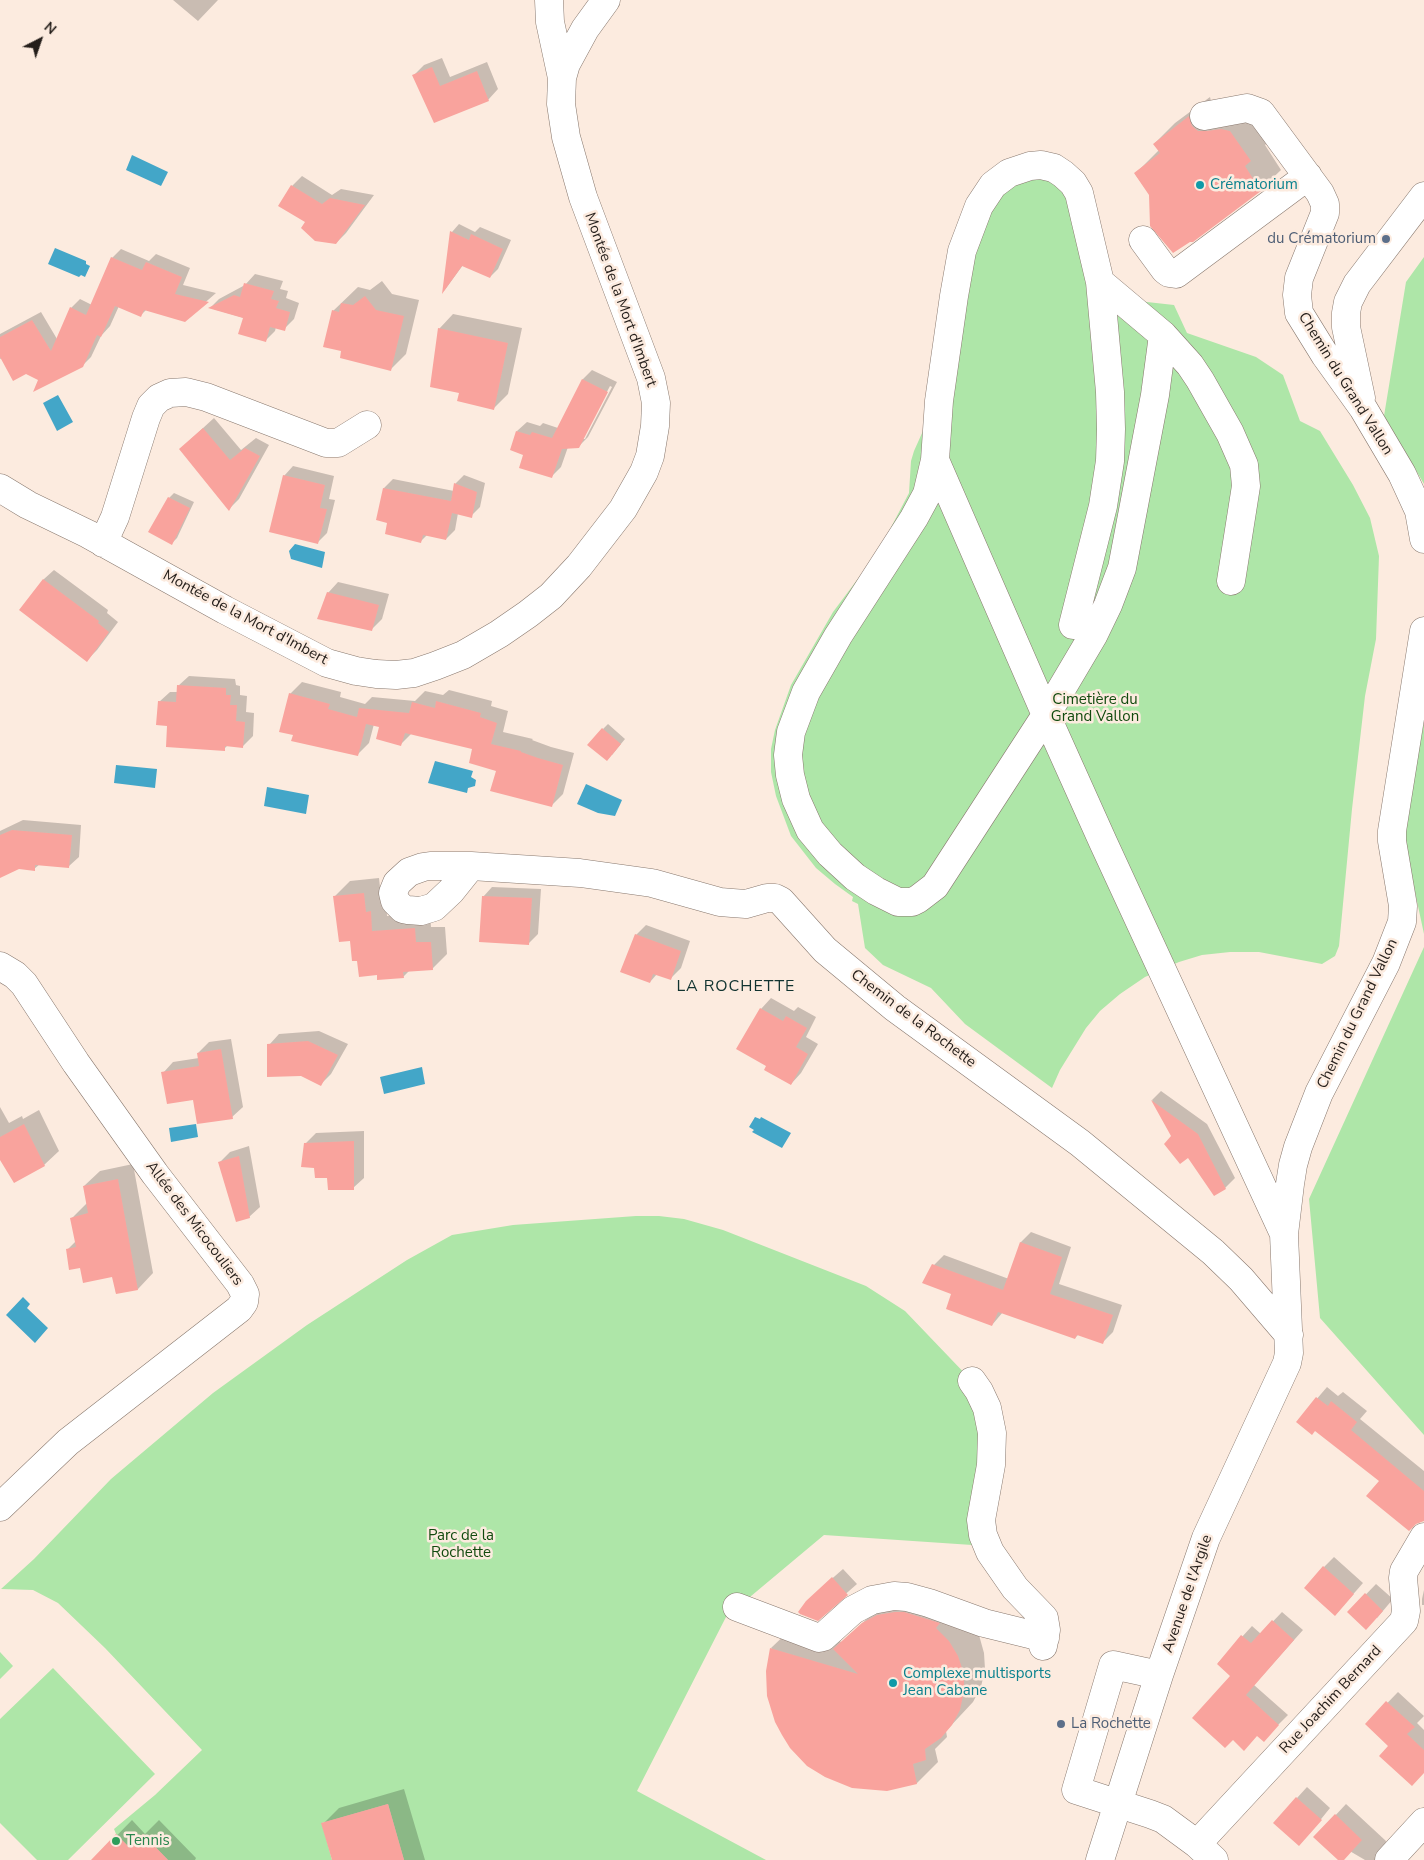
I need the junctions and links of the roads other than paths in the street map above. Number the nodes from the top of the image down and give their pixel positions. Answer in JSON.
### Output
{"nodes":[{"id":1,"x":549,"y":0,"type":"edge"},
{"id":2,"x":606,"y":0,"type":"edge"},
{"id":3,"x":562,"y":78,"type":"junction"},
{"id":4,"x":1204,"y":116,"type":"dead end"},
{"id":5,"x":1308,"y":176,"type":"junction"},
{"id":6,"x":1424,"y":196,"type":"edge"},
{"id":7,"x":1143,"y":240,"type":"dead end"},
{"id":8,"x":1100,"y":282,"type":"junction"},
{"id":9,"x":1163,"y":335,"type":"junction"},
{"id":10,"x":1363,"y":408,"type":"junction"},
{"id":11,"x":367,"y":425,"type":"dead end"},
{"id":12,"x":935,"y":460,"type":"junction"},
{"id":13,"x":0,"y":488,"type":"edge"},
{"id":14,"x":1424,"y":539,"type":"edge"},
{"id":15,"x":104,"y":543,"type":"junction"},
{"id":16,"x":1231,"y":581,"type":"dead end"},
{"id":17,"x":1073,"y":625,"type":"dead end"},
{"id":18,"x":1424,"y":631,"type":"edge"},
{"id":19,"x":1046,"y":715,"type":"junction"},
{"id":20,"x":470,"y":866,"type":"dead end"},
{"id":21,"x":0,"y":966,"type":"edge"},
{"id":22,"x":1284,"y":1234,"type":"junction"},
{"id":23,"x":1289,"y":1335,"type":"junction"},
{"id":24,"x":972,"y":1381,"type":"dead end"},
{"id":25,"x":0,"y":1506,"type":"edge"},
{"id":26,"x":1424,"y":1537,"type":"edge"},
{"id":27,"x":737,"y":1607,"type":"dead end"},
{"id":28,"x":1159,"y":1675,"type":"junction"},
{"id":29,"x":1118,"y":1804,"type":"junction"},
{"id":30,"x":1424,"y":1822,"type":"edge"},
{"id":31,"x":1206,"y":1852,"type":"edge"},
{"id":32,"x":1100,"y":1860,"type":"edge"},
{"id":33,"x":1388,"y":1860,"type":"edge"}],
"edges":[{"from":1,"to":3,"type":"street"},
{"from":2,"to":3,"type":"street","name":"Montée de la Mort d'Imbert"},
{"from":3,"to":15,"type":"street","name":"Montée de la Mort d'Imbert"},
{"from":4,"to":5,"type":"street"},
{"from":5,"to":7,"type":"street"},
{"from":5,"to":10,"type":"street","name":"Chemin du Grand Vallon"},
{"from":6,"to":10,"type":"street"},
{"from":8,"to":9,"type":"street"},
{"from":8,"to":12,"type":"street"},
{"from":8,"to":17,"type":"street"},
{"from":9,"to":16,"type":"street"},
{"from":9,"to":19,"type":"street"},
{"from":10,"to":14,"type":"street","name":"Chemin du Grand Vallon"},
{"from":11,"to":15,"type":"street"},
{"from":12,"to":19,"type":"street"},
{"from":12,"to":19,"type":"street"},
{"from":13,"to":15,"type":"street","name":"Montée de la Mort d'Imbert"},
{"from":18,"to":22,"type":"street","name":"Chemin du Grand Vallon"},
{"from":19,"to":22,"type":"street"},
{"from":20,"to":23,"type":"street","name":"Chemin de la Rochette"},
{"from":21,"to":25,"type":"street","name":"Allée des Micocouliers"},
{"from":22,"to":23,"type":"street","name":"Chemin du Grand Vallon"},
{"from":23,"to":28,"type":"street","name":"Avenue de l'Argile"},
{"from":24,"to":27,"type":"street"},
{"from":26,"to":31,"type":"street","name":"Rue Joachim Bernard"},
{"from":28,"to":29,"type":"street","name":"Avenue de l'Argile"},
{"from":28,"to":29,"type":"street"},
{"from":29,"to":31,"type":"street"},
{"from":29,"to":32,"type":"street","name":"Avenue de l'Argile"},
{"from":30,"to":33,"type":"street"}]}
